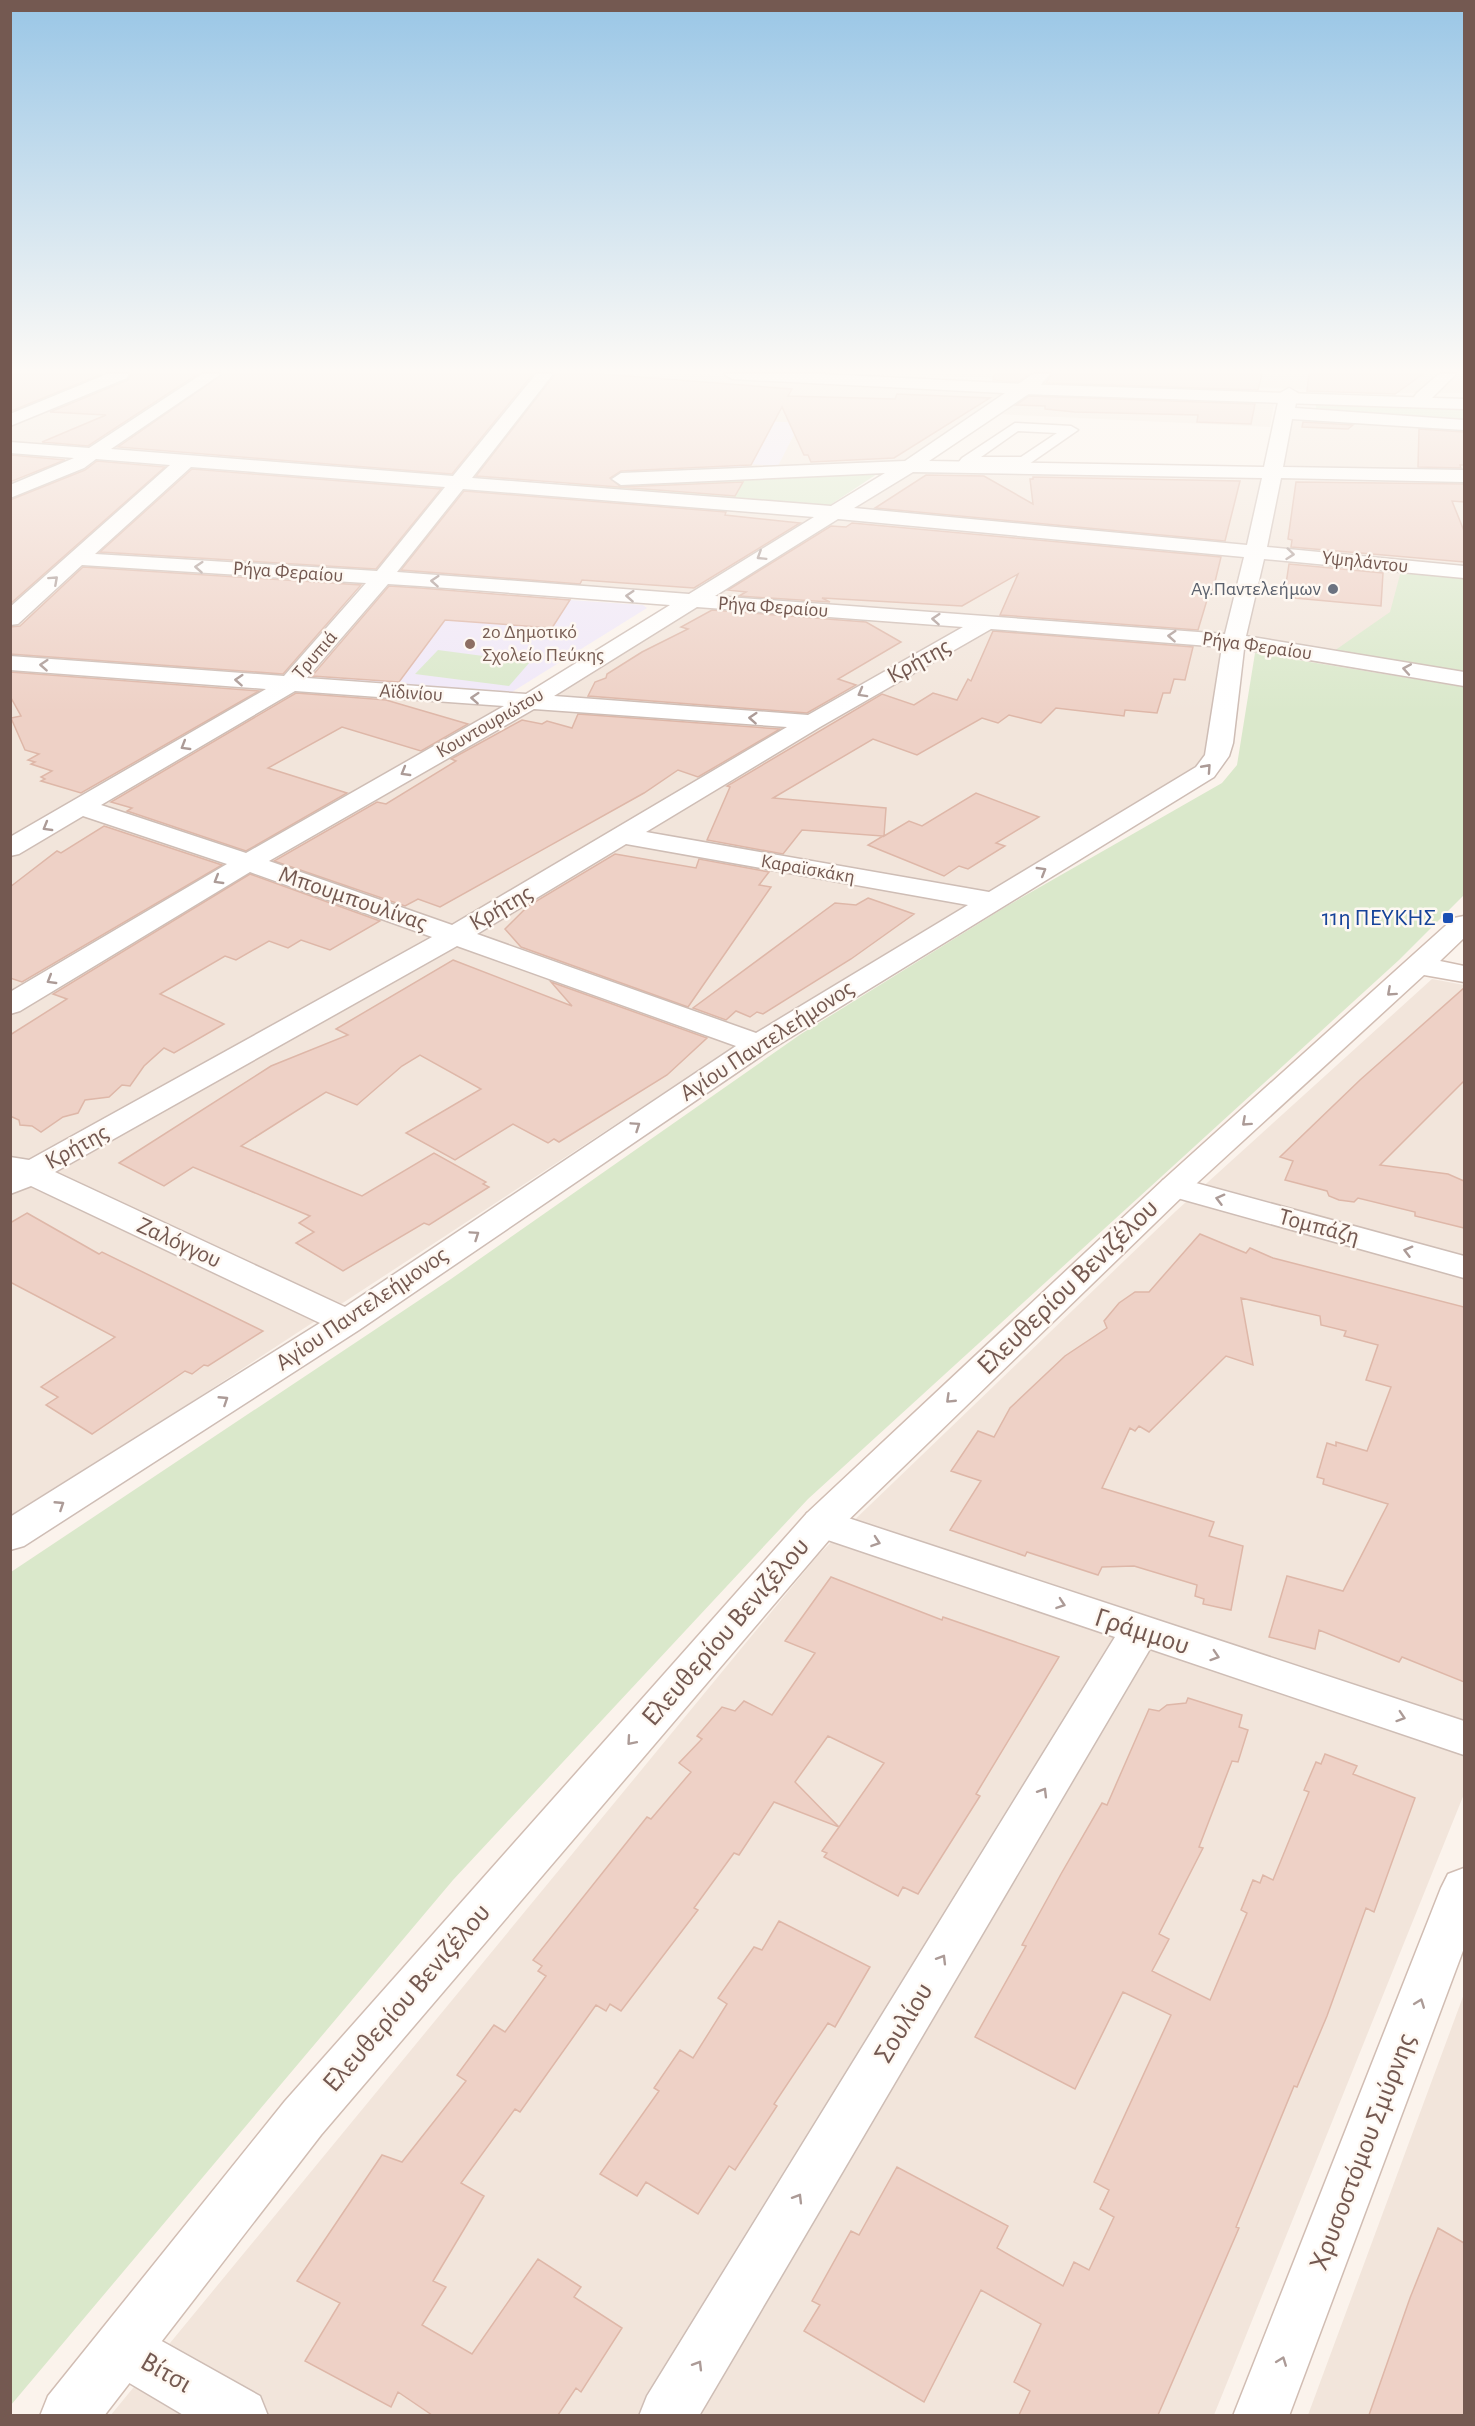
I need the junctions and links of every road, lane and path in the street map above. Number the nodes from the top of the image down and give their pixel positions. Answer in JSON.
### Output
{"nodes":[{"id":1,"x":157,"y":487,"type":"edge"},
{"id":2,"x":455,"y":487,"type":"edge"},
{"id":3,"x":529,"y":487,"type":"edge"},
{"id":4,"x":873,"y":487,"type":"edge"},
{"id":5,"x":1270,"y":487,"type":"edge"},
{"id":6,"x":831,"y":512,"type":"junction"},
{"id":7,"x":1256,"y":551,"type":"junction"},
{"id":8,"x":78,"y":559,"type":"junction"},
{"id":9,"x":1464,"y":572,"type":"edge"},
{"id":10,"x":382,"y":578,"type":"junction"},
{"id":11,"x":688,"y":601,"type":"junction"},
{"id":12,"x":10,"y":619,"type":"edge"},
{"id":13,"x":986,"y":623,"type":"junction"},
{"id":14,"x":1234,"y":641,"type":"junction"},
{"id":15,"x":10,"y":663,"type":"edge"},
{"id":16,"x":1464,"y":679,"type":"edge"},
{"id":17,"x":290,"y":684,"type":"junction"},
{"id":18,"x":529,"y":702,"type":"junction"},
{"id":19,"x":812,"y":722,"type":"junction"},
{"id":20,"x":80,"y":807,"type":"junction"},
{"id":21,"x":624,"y":836,"type":"junction"},
{"id":22,"x":10,"y":848,"type":"edge"},
{"id":23,"x":248,"y":862,"type":"junction"},
{"id":24,"x":992,"y":901,"type":"junction"},
{"id":25,"x":1464,"y":924,"type":"edge"},
{"id":26,"x":456,"y":935,"type":"junction"},
{"id":27,"x":1421,"y":966,"type":"junction"},
{"id":28,"x":1464,"y":974,"type":"edge"},
{"id":29,"x":10,"y":1005,"type":"edge"},
{"id":30,"x":759,"y":1044,"type":"junction"},
{"id":31,"x":17,"y":1174,"type":"edge"},
{"id":32,"x":1174,"y":1187,"type":"junction"},
{"id":33,"x":1464,"y":1267,"type":"edge"},
{"id":34,"x":347,"y":1322,"type":"junction"},
{"id":35,"x":821,"y":1523,"type":"junction"},
{"id":36,"x":10,"y":1536,"type":"edge"},
{"id":37,"x":1140,"y":1631,"type":"junction"},
{"id":38,"x":1464,"y":1738,"type":"edge"},
{"id":39,"x":1464,"y":1888,"type":"edge"},
{"id":40,"x":123,"y":2349,"type":"junction"},
{"id":41,"x":68,"y":2415,"type":"edge"},
{"id":42,"x":240,"y":2415,"type":"edge"},
{"id":43,"x":667,"y":2415,"type":"edge"},
{"id":44,"x":1261,"y":2415,"type":"edge"}],
"edges":[{"from":1,"to":8,"type":"street"},
{"from":2,"to":10,"type":"street","name":"Τρυπιά"},
{"from":3,"to":6,"type":"street","name":"Υψηλάντου"},
{"from":4,"to":6,"type":"street","name":"Κουντουριώτου"},
{"from":5,"to":7,"type":"street","name":"Αγίου Παντελεήμονος"},
{"from":6,"to":7,"type":"street","name":"Υψηλάντου"},
{"from":6,"to":11,"type":"street","name":"Κουντουριώτου","one_way":true},
{"from":7,"to":9,"type":"street","name":"Υψηλάντου","one_way":true},
{"from":7,"to":14,"type":"street","name":"Αγίου Παντελεήμονος"},
{"from":10,"to":8,"type":"street","name":"Ρήγα Φεραίου","one_way":true},
{"from":12,"to":8,"type":"street","one_way":true},
{"from":11,"to":10,"type":"street","name":"Ρήγα Φεραίου","one_way":true},
{"from":10,"to":17,"type":"street","name":"Τρυπιά"},
{"from":13,"to":11,"type":"street","name":"Ρήγα Φεραίου","one_way":true},
{"from":11,"to":18,"type":"street","name":"Κουντουριώτου"},
{"from":14,"to":13,"type":"street","name":"Ρήγα Φεραίου","one_way":true},
{"from":13,"to":19,"type":"street","name":"Κρήτης","one_way":true},
{"from":16,"to":14,"type":"street","name":"Ρήγα Φεραίου","one_way":true},
{"from":24,"to":14,"type":"street","name":"Αγίου Παντελεήμονος","one_way":true},
{"from":17,"to":15,"type":"street","name":"Αϊδινίου","one_way":true},
{"from":18,"to":17,"type":"street","name":"Αϊδινίου","one_way":true},
{"from":17,"to":20,"type":"street","name":"Τρυπιά","one_way":true},
{"from":19,"to":18,"type":"street","name":"Αϊδινίου","one_way":true},
{"from":18,"to":23,"type":"street","name":"Κουντουριώτου","one_way":true},
{"from":19,"to":21,"type":"street","name":"Κρήτης"},
{"from":20,"to":22,"type":"street","name":"Τρυπιά","one_way":true},
{"from":20,"to":23,"type":"street","name":"Μπουμπουλίνας"},
{"from":21,"to":24,"type":"street","name":"Καραϊσκάκη"},
{"from":21,"to":26,"type":"street","name":"Κρήτης"},
{"from":23,"to":26,"type":"street","name":"Μπουμπουλίνας"},
{"from":23,"to":29,"type":"street","name":"Κουντουριώτου","one_way":true},
{"from":24,"to":30,"type":"street","name":"Αγίου Παντελεήμονος"},
{"from":25,"to":27,"type":"street","name":"Ελευθερίου Βενιζέλου"},
{"from":26,"to":30,"type":"street","name":"Μπουμπουλίνας"},
{"from":26,"to":31,"type":"street","name":"Κρήτης"},
{"from":27,"to":28,"type":"street"},
{"from":27,"to":32,"type":"street","name":"Ελευθερίου Βενιζέλου","one_way":true},
{"from":34,"to":30,"type":"street","name":"Αγίου Παντελεήμονος","one_way":true},
{"from":31,"to":34,"type":"street","name":"Ζαλόγγου"},
{"from":33,"to":32,"type":"street","name":"Τομπάζη","one_way":true},
{"from":32,"to":35,"type":"street","name":"Ελευθερίου Βενιζέλου","one_way":true},
{"from":36,"to":34,"type":"street","name":"Αγίου Παντελεήμονος","one_way":true},
{"from":35,"to":37,"type":"street","name":"Γράμμου","one_way":true},
{"from":35,"to":40,"type":"street","name":"Ελευθερίου Βενιζέλου","one_way":true},
{"from":37,"to":38,"type":"street","name":"Γράμμου","one_way":true},
{"from":43,"to":37,"type":"street","name":"Σουλίου","one_way":true},
{"from":44,"to":39,"type":"street","name":"Χρυσοστόμου Σμύρνης","one_way":true},
{"from":40,"to":41,"type":"street","name":"Ελευθερίου Βενιζέλου"},
{"from":40,"to":42,"type":"street","name":"Βίτσι"}]}
